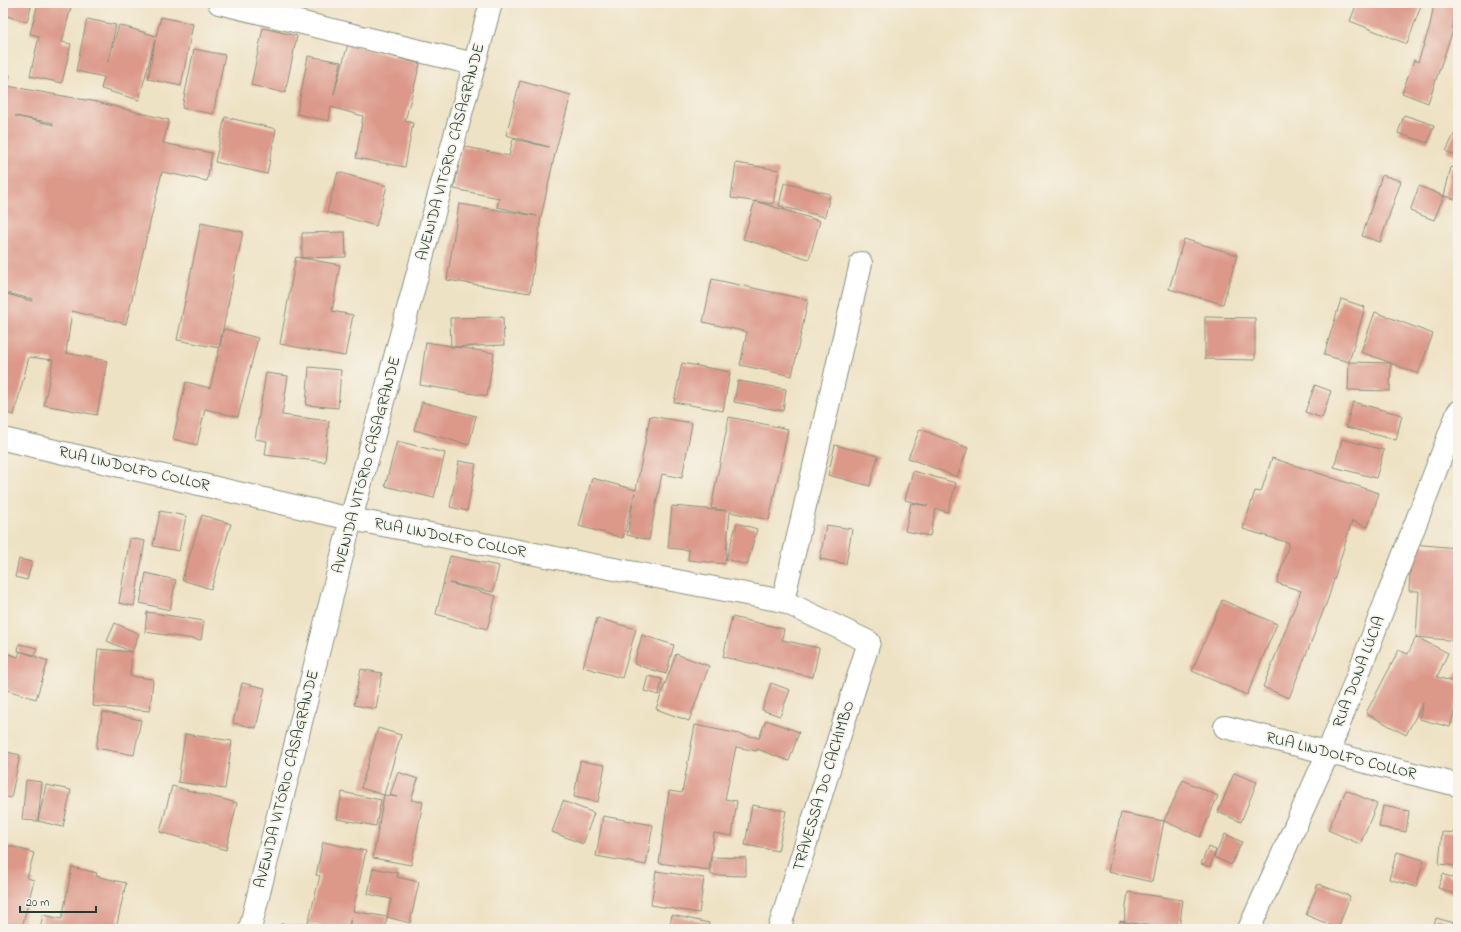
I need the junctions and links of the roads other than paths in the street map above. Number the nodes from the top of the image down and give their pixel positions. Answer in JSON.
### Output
{"nodes":[{"id":1,"x":219,"y":3,"type":"edge"},
{"id":2,"x":491,"y":3,"type":"edge"},
{"id":3,"x":474,"y":64,"type":"junction"},
{"id":4,"x":861,"y":263,"type":"dead end"},
{"id":5,"x":1458,"y":412,"type":"edge"},
{"id":6,"x":3,"y":439,"type":"edge"},
{"id":7,"x":352,"y":519,"type":"junction"},
{"id":8,"x":783,"y":601,"type":"junction"},
{"id":9,"x":869,"y":642,"type":"joint"},
{"id":10,"x":1225,"y":727,"type":"dead end"},
{"id":11,"x":1328,"y":753,"type":"junction"},
{"id":12,"x":1458,"y":785,"type":"edge"},
{"id":13,"x":250,"y":929,"type":"edge"},
{"id":14,"x":779,"y":929,"type":"edge"},
{"id":15,"x":1249,"y":929,"type":"edge"}],
"edges":[{"from":1,"to":3,"type":"street"},
{"from":2,"to":3,"type":"street","name":"AVENIDA VITÓRIO CASAGRANDE"},
{"from":3,"to":7,"type":"street","name":"AVENIDA VITÓRIO CASAGRANDE"},
{"from":4,"to":8,"type":"street"},
{"from":5,"to":11,"type":"street","name":"RUA DONA LÚCIA"},
{"from":6,"to":7,"type":"street","name":"RUA LINDOLFO COLLOR"},
{"from":7,"to":8,"type":"street","name":"RUA LINDOLFO COLLOR"},
{"from":7,"to":13,"type":"street","name":"AVENIDA VITÓRIO CASAGRANDE"},
{"from":8,"to":9,"type":"street","name":"RUA LINDOLFO COLLOR"},
{"from":9,"to":14,"type":"street","name":"TRAVESSA DO CACHIMBO"},
{"from":10,"to":11,"type":"street","name":"RUA LINDOLFO COLLOR"},
{"from":11,"to":12,"type":"street","name":"RUA LINDOLFO COLLOR"},
{"from":11,"to":15,"type":"street","name":"RUA DONA LÚCIA"}]}
